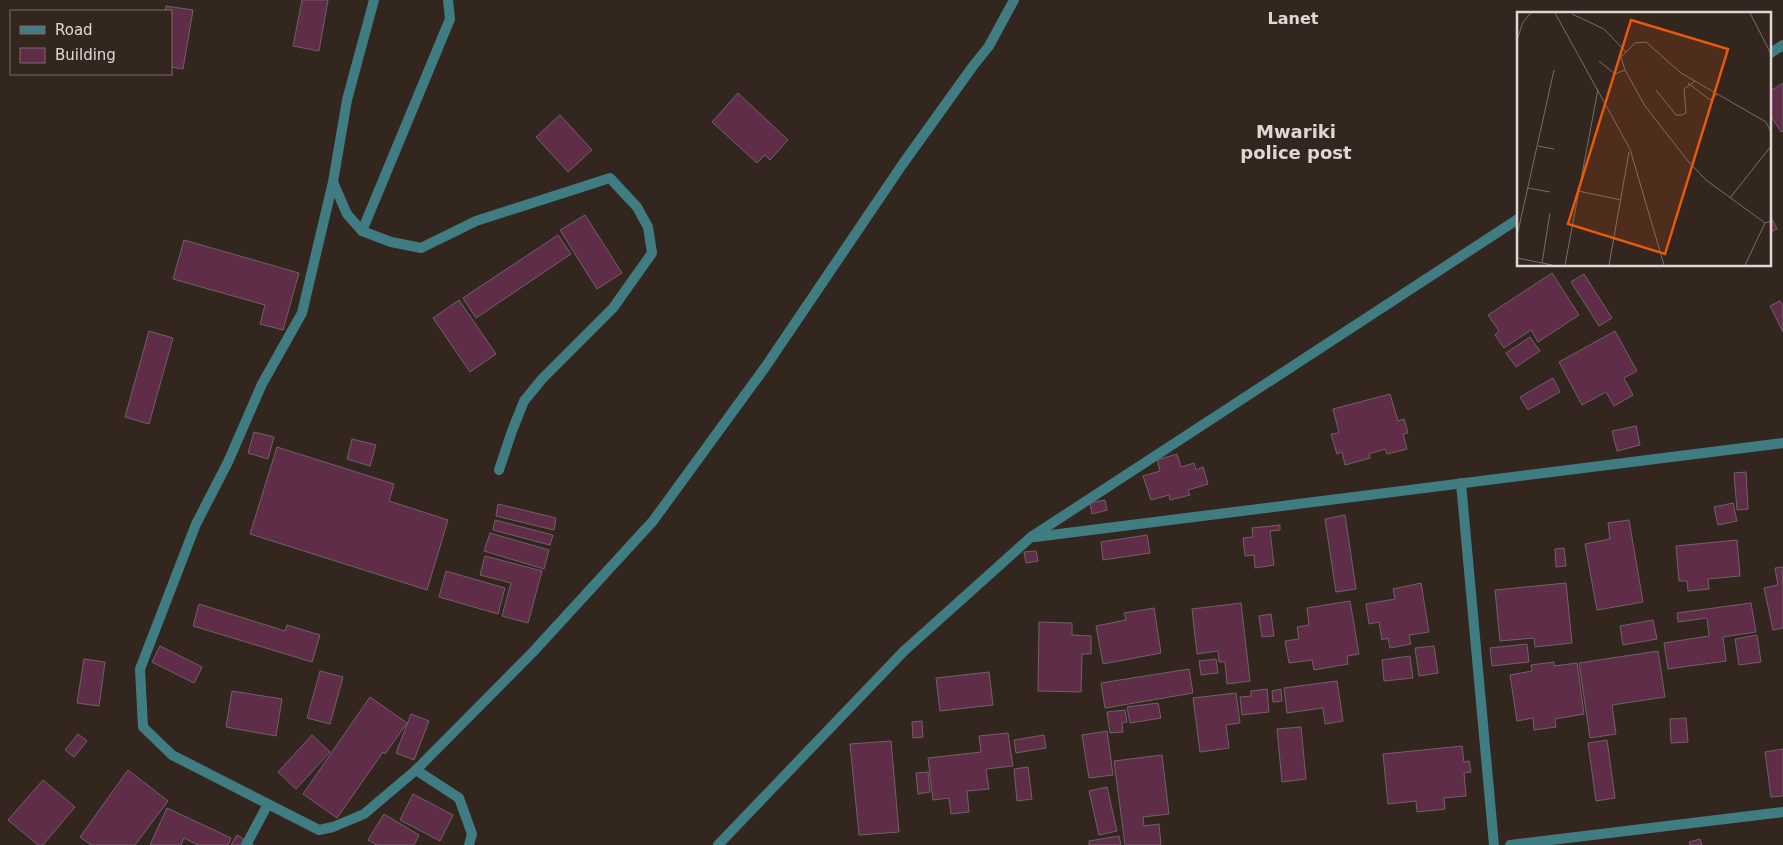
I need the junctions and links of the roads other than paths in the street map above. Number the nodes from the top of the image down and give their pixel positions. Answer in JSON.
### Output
{"nodes":[{"id":1,"x":374,"y":0,"type":"edge"},
{"id":2,"x":448,"y":0,"type":"edge"},
{"id":3,"x":1014,"y":0,"type":"edge"},
{"id":4,"x":1783,"y":45,"type":"edge"},
{"id":5,"x":1770,"y":53,"type":"edge"},
{"id":6,"x":333,"y":182,"type":"junction"},
{"id":7,"x":1517,"y":220,"type":"edge"},
{"id":8,"x":362,"y":231,"type":"junction"},
{"id":9,"x":1783,"y":443,"type":"edge"},
{"id":10,"x":499,"y":470,"type":"dead end"},
{"id":11,"x":1461,"y":482,"type":"junction"},
{"id":12,"x":1031,"y":537,"type":"junction"},
{"id":13,"x":416,"y":770,"type":"junction"},
{"id":14,"x":268,"y":804,"type":"junction"},
{"id":15,"x":1783,"y":812,"type":"edge"},
{"id":16,"x":246,"y":845,"type":"edge"},
{"id":17,"x":469,"y":845,"type":"edge"},
{"id":18,"x":718,"y":845,"type":"edge"},
{"id":19,"x":1494,"y":845,"type":"edge"},
{"id":20,"x":1510,"y":845,"type":"edge"}],
"edges":[{"from":1,"to":6,"type":"street"},
{"from":2,"to":8,"type":"street"},
{"from":3,"to":13,"type":"street"},
{"from":4,"to":5,"type":"street"},
{"from":6,"to":8,"type":"street"},
{"from":6,"to":14,"type":"street"},
{"from":7,"to":12,"type":"street"},
{"from":8,"to":10,"type":"street"},
{"from":9,"to":11,"type":"street"},
{"from":11,"to":12,"type":"street"},
{"from":11,"to":19,"type":"street"},
{"from":12,"to":18,"type":"street"},
{"from":13,"to":14,"type":"street"},
{"from":13,"to":17,"type":"street"},
{"from":14,"to":16,"type":"street"},
{"from":15,"to":20,"type":"street"}]}
